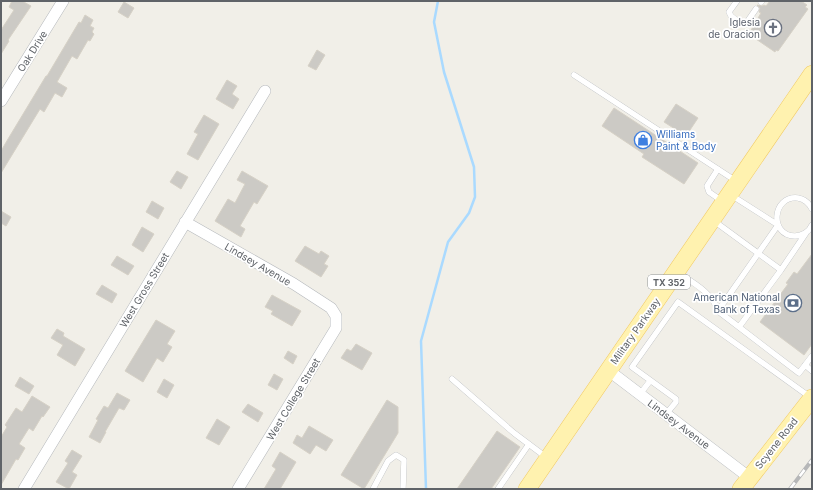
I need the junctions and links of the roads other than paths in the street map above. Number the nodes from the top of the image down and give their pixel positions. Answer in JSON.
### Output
{"nodes":[{"id":1,"x":63,"y":1,"type":"edge"},
{"id":2,"x":738,"y":1,"type":"edge"},
{"id":3,"x":756,"y":10,"type":"dead end"},
{"id":4,"x":812,"y":74,"type":"edge"},
{"id":5,"x":574,"y":75,"type":"dead end"},
{"id":6,"x":265,"y":91,"type":"dead end"},
{"id":7,"x":1,"y":101,"type":"edge"},
{"id":8,"x":718,"y":169,"type":"junction"},
{"id":9,"x":730,"y":193,"type":"junction"},
{"id":10,"x":812,"y":209,"type":"edge"},
{"id":11,"x":712,"y":220,"type":"junction"},
{"id":12,"x":185,"y":222,"type":"junction"},
{"id":13,"x":778,"y":225,"type":"junction"},
{"id":14,"x":812,"y":225,"type":"edge"},
{"id":15,"x":806,"y":233,"type":"junction"},
{"id":16,"x":758,"y":254,"type":"junction"},
{"id":17,"x":781,"y":270,"type":"junction"},
{"id":18,"x":677,"y":271,"type":"junction"},
{"id":19,"x":331,"y":308,"type":"joint"},
{"id":20,"x":718,"y":311,"type":"junction"},
{"id":21,"x":738,"y":327,"type":"junction"},
{"id":22,"x":812,"y":356,"type":"edge"},
{"id":23,"x":805,"y":365,"type":"junction"},
{"id":24,"x":608,"y":370,"type":"junction"},
{"id":25,"x":812,"y":370,"type":"edge"},
{"id":26,"x":452,"y":379,"type":"dead end"},
{"id":27,"x":650,"y":381,"type":"junction"},
{"id":28,"x":640,"y":394,"type":"junction"},
{"id":29,"x":812,"y":398,"type":"edge"},
{"id":30,"x":666,"y":414,"type":"junction"},
{"id":31,"x":529,"y":444,"type":"junction"},
{"id":32,"x":548,"y":458,"type":"junction"},
{"id":33,"x":745,"y":483,"type":"edge"},
{"id":34,"x":24,"y":489,"type":"edge"},
{"id":35,"x":238,"y":489,"type":"edge"},
{"id":36,"x":373,"y":489,"type":"edge"},
{"id":37,"x":403,"y":489,"type":"edge"},
{"id":38,"x":498,"y":489,"type":"edge"},
{"id":39,"x":527,"y":489,"type":"edge"}],
"edges":[{"from":1,"to":7,"type":"street","name":"Oak Drive"},
{"from":2,"to":3,"type":"lane"},
{"from":4,"to":9,"type":"main road","name":"Military Parkway","number":"TX 352"},
{"from":5,"to":8,"type":"lane"},
{"from":6,"to":12,"type":"street","name":"West Gross Street"},
{"from":8,"to":9,"type":"lane"},
{"from":8,"to":9,"type":"lane"},
{"from":9,"to":11,"type":"main road","name":"Military Parkway","number":"TX 352"},
{"from":9,"to":13,"type":"lane"},
{"from":10,"to":13,"type":"lane"},
{"from":11,"to":16,"type":"lane"},
{"from":11,"to":18,"type":"main road","name":"Military Parkway","number":"TX 352"},
{"from":12,"to":19,"type":"street","name":"Lindsey Avenue"},
{"from":12,"to":34,"type":"street","name":"West Gross Street"},
{"from":13,"to":15,"type":"lane"},
{"from":13,"to":16,"type":"lane"},
{"from":14,"to":15,"type":"lane"},
{"from":15,"to":17,"type":"lane"},
{"from":16,"to":17,"type":"lane"},
{"from":16,"to":20,"type":"lane"},
{"from":17,"to":21,"type":"lane"},
{"from":18,"to":20,"type":"lane"},
{"from":18,"to":24,"type":"main road","name":"Military Parkway","number":"TX 352"},
{"from":19,"to":35,"type":"street","name":"West College Street"},
{"from":20,"to":21,"type":"lane"},
{"from":21,"to":23,"type":"lane"},
{"from":22,"to":23,"type":"lane"},
{"from":23,"to":25,"type":"lane"},
{"from":24,"to":28,"type":"street","name":"Lindsey Avenue"},
{"from":24,"to":32,"type":"main road","name":"Military Parkway","number":"TX 352"},
{"from":26,"to":31,"type":"lane"},
{"from":27,"to":28,"type":"lane"},
{"from":27,"to":29,"type":"lane"},
{"from":27,"to":30,"type":"lane"},
{"from":28,"to":30,"type":"street","name":"Lindsey Avenue"},
{"from":29,"to":33,"type":"main road","name":"Scyene Road"},
{"from":30,"to":33,"type":"street","name":"Lindsey Avenue"},
{"from":31,"to":32,"type":"lane"},
{"from":31,"to":38,"type":"lane"},
{"from":32,"to":39,"type":"main road","name":"Military Parkway","number":"TX 352"},
{"from":36,"to":37,"type":"lane"}]}
